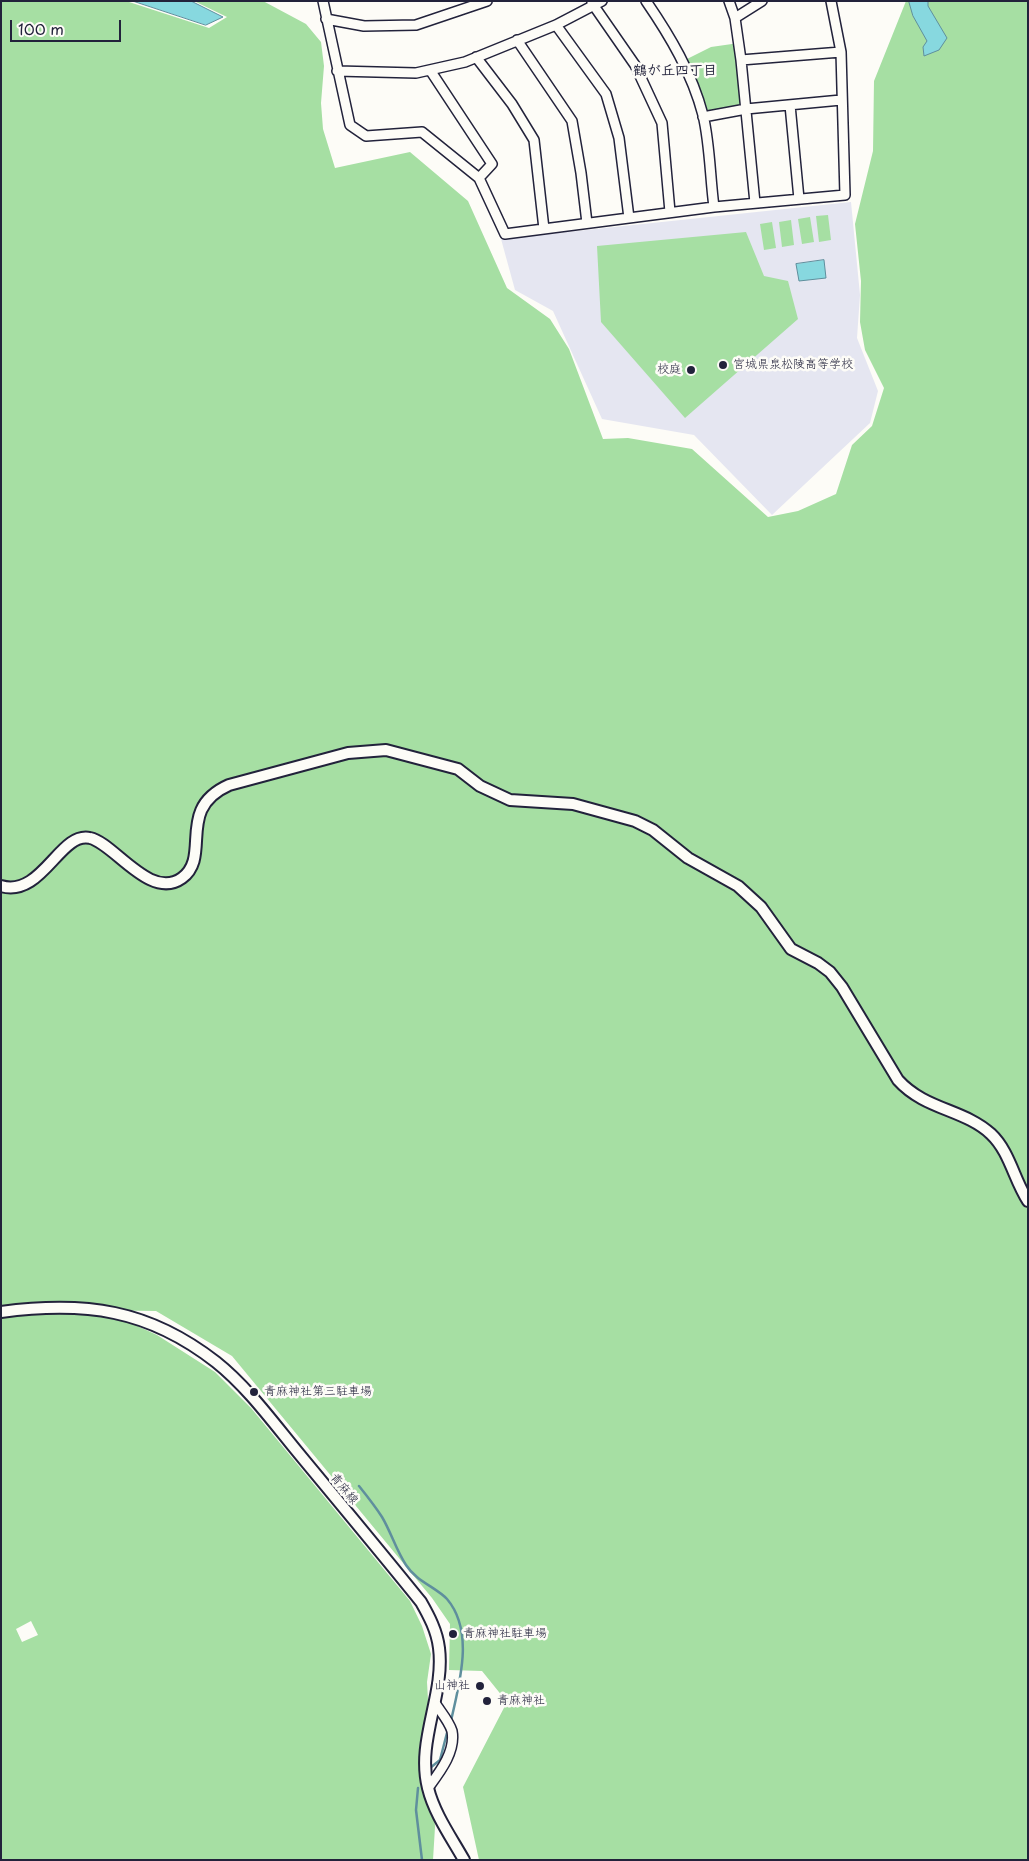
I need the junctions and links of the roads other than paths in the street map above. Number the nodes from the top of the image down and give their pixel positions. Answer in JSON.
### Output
{"nodes":[{"id":1,"x":323,"y":1,"type":"edge"},
{"id":2,"x":487,"y":1,"type":"edge"},
{"id":3,"x":646,"y":1,"type":"edge"},
{"id":4,"x":729,"y":1,"type":"edge"},
{"id":5,"x":762,"y":1,"type":"edge"},
{"id":6,"x":831,"y":1,"type":"edge"},
{"id":7,"x":595,"y":3,"type":"edge"},
{"id":8,"x":735,"y":18,"type":"junction"},
{"id":9,"x":326,"y":19,"type":"junction"},
{"id":10,"x":556,"y":25,"type":"junction"},
{"id":11,"x":517,"y":40,"type":"junction"},
{"id":12,"x":841,"y":52,"type":"junction"},
{"id":13,"x":476,"y":57,"type":"junction"},
{"id":14,"x":741,"y":60,"type":"junction"},
{"id":15,"x":430,"y":70,"type":"junction"},
{"id":16,"x":337,"y":71,"type":"junction"},
{"id":17,"x":841,"y":100,"type":"junction"},
{"id":18,"x":790,"y":105,"type":"junction"},
{"id":19,"x":746,"y":109,"type":"junction"},
{"id":20,"x":703,"y":116,"type":"junction"},
{"id":21,"x":479,"y":178,"type":"junction"},
{"id":22,"x":800,"y":199,"type":"junction"},
{"id":23,"x":755,"y":203,"type":"junction"},
{"id":24,"x":714,"y":207,"type":"junction"},
{"id":25,"x":670,"y":212,"type":"junction"},
{"id":26,"x":629,"y":218,"type":"junction"},
{"id":27,"x":586,"y":223,"type":"junction"},
{"id":28,"x":544,"y":229,"type":"junction"},
{"id":29,"x":1,"y":886,"type":"edge"},
{"id":30,"x":1028,"y":1201,"type":"edge"},
{"id":31,"x":1,"y":1312,"type":"edge"},
{"id":32,"x":435,"y":1703,"type":"junction"},
{"id":33,"x":428,"y":1788,"type":"junction"},
{"id":34,"x":464,"y":1860,"type":"edge"}],
"edges":[{"from":1,"to":9,"type":"street"},
{"from":2,"to":9,"type":"street"},
{"from":3,"to":20,"type":"street"},
{"from":4,"to":8,"type":"street"},
{"from":5,"to":8,"type":"street"},
{"from":6,"to":12,"type":"street"},
{"from":7,"to":10,"type":"street"},
{"from":7,"to":25,"type":"street"},
{"from":8,"to":14,"type":"street"},
{"from":9,"to":16,"type":"street"},
{"from":10,"to":11,"type":"street"},
{"from":10,"to":26,"type":"street"},
{"from":11,"to":13,"type":"street"},
{"from":11,"to":27,"type":"street"},
{"from":12,"to":14,"type":"street"},
{"from":12,"to":17,"type":"street"},
{"from":13,"to":15,"type":"street"},
{"from":13,"to":28,"type":"street"},
{"from":14,"to":19,"type":"street"},
{"from":15,"to":16,"type":"street"},
{"from":15,"to":21,"type":"street"},
{"from":16,"to":21,"type":"street"},
{"from":17,"to":18,"type":"street"},
{"from":17,"to":22,"type":"street"},
{"from":18,"to":19,"type":"street"},
{"from":18,"to":22,"type":"street"},
{"from":19,"to":20,"type":"street"},
{"from":19,"to":23,"type":"street"},
{"from":20,"to":24,"type":"street"},
{"from":21,"to":28,"type":"street"},
{"from":22,"to":23,"type":"street"},
{"from":23,"to":24,"type":"street"},
{"from":24,"to":25,"type":"street"},
{"from":25,"to":26,"type":"street"},
{"from":26,"to":27,"type":"street"},
{"from":27,"to":28,"type":"street"},
{"from":29,"to":30,"type":"street"},
{"from":31,"to":32,"type":"street","name":"青麻線"},
{"from":32,"to":33,"type":"street","name":"青麻線"},
{"from":32,"to":33,"type":"street"},
{"from":33,"to":34,"type":"street","name":"青麻線"}]}
